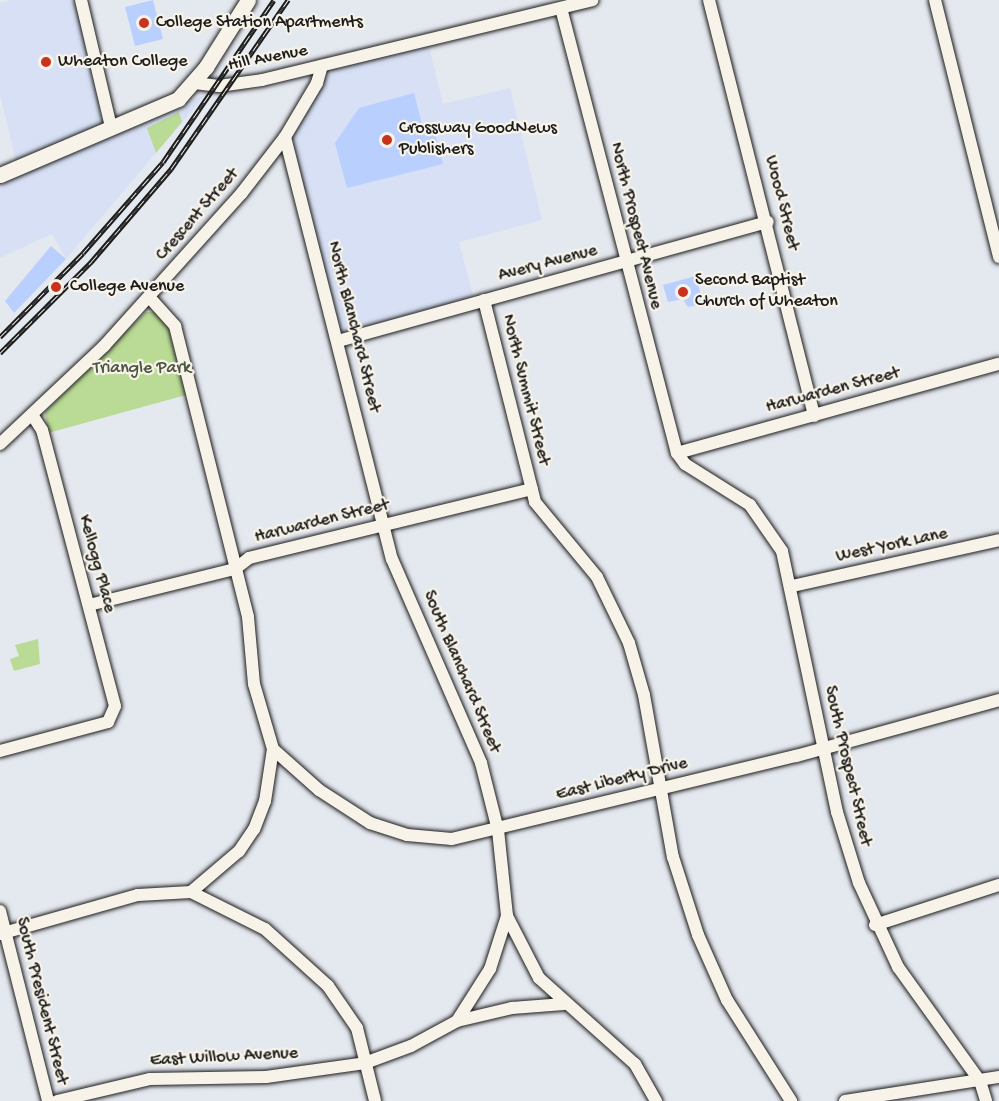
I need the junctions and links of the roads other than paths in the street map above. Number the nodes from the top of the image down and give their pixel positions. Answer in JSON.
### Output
{"nodes":[{"id":1,"x":81,"y":0,"type":"edge"},
{"id":2,"x":592,"y":0,"type":"edge"},
{"id":3,"x":709,"y":0,"type":"edge"},
{"id":4,"x":935,"y":0,"type":"edge"},
{"id":5,"x":242,"y":4,"type":"edge"},
{"id":6,"x":543,"y":6,"type":"edge"},
{"id":7,"x":561,"y":8,"type":"junction"},
{"id":8,"x":322,"y":66,"type":"junction"},
{"id":9,"x":195,"y":83,"type":"junction"},
{"id":10,"x":111,"y":126,"type":"junction"},
{"id":11,"x":285,"y":137,"type":"junction"},
{"id":12,"x":0,"y":175,"type":"edge"},
{"id":13,"x":768,"y":222,"type":"junction"},
{"id":14,"x":999,"y":257,"type":"edge"},
{"id":15,"x":624,"y":262,"type":"junction"},
{"id":16,"x":150,"y":298,"type":"junction"},
{"id":17,"x":484,"y":300,"type":"junction"},
{"id":18,"x":338,"y":341,"type":"junction"},
{"id":19,"x":999,"y":364,"type":"edge"},
{"id":20,"x":33,"y":416,"type":"junction"},
{"id":21,"x":814,"y":416,"type":"junction"},
{"id":22,"x":0,"y":444,"type":"edge"},
{"id":23,"x":677,"y":453,"type":"junction"},
{"id":24,"x":532,"y":489,"type":"junction"},
{"id":25,"x":384,"y":525,"type":"junction"},
{"id":26,"x":999,"y":540,"type":"edge"},
{"id":27,"x":236,"y":569,"type":"junction"},
{"id":28,"x":792,"y":586,"type":"junction"},
{"id":29,"x":88,"y":605,"type":"junction"},
{"id":30,"x":999,"y":700,"type":"edge"},
{"id":31,"x":823,"y":748,"type":"junction"},
{"id":32,"x":273,"y":749,"type":"junction"},
{"id":33,"x":0,"y":751,"type":"edge"},
{"id":34,"x":661,"y":789,"type":"junction"},
{"id":35,"x":498,"y":830,"type":"junction"},
{"id":36,"x":999,"y":885,"type":"edge"},
{"id":37,"x":192,"y":892,"type":"junction"},
{"id":38,"x":0,"y":911,"type":"edge"},
{"id":39,"x":507,"y":915,"type":"junction"},
{"id":40,"x":876,"y":925,"type":"junction"},
{"id":41,"x":3,"y":933,"type":"edge"},
{"id":42,"x":564,"y":1004,"type":"junction"},
{"id":43,"x":457,"y":1022,"type":"junction"},
{"id":44,"x":365,"y":1063,"type":"junction"},
{"id":45,"x":999,"y":1077,"type":"edge"},
{"id":46,"x":980,"y":1081,"type":"junction"},
{"id":47,"x":48,"y":1101,"type":"edge"},
{"id":48,"x":57,"y":1101,"type":"edge"},
{"id":49,"x":375,"y":1101,"type":"edge"},
{"id":50,"x":656,"y":1101,"type":"edge"},
{"id":51,"x":791,"y":1101,"type":"edge"},
{"id":52,"x":845,"y":1101,"type":"edge"},
{"id":53,"x":986,"y":1101,"type":"edge"}],
"edges":[{"from":1,"to":10,"type":"street"},
{"from":2,"to":7,"type":"street","name":"Hill Avenue"},
{"from":3,"to":13,"type":"street","name":"Wood Street"},
{"from":4,"to":14,"type":"street"},
{"from":5,"to":9,"type":"street"},
{"from":6,"to":7,"type":"street","name":"Hill Avenue"},
{"from":6,"to":8,"type":"street","name":"Hill Avenue"},
{"from":7,"to":15,"type":"street","name":"North Prospect Avenue"},
{"from":8,"to":9,"type":"street","name":"Hill Avenue"},
{"from":8,"to":11,"type":"street","name":"Crescent Street"},
{"from":9,"to":10,"type":"street"},
{"from":10,"to":12,"type":"street"},
{"from":11,"to":16,"type":"street","name":"Crescent Street"},
{"from":11,"to":18,"type":"street","name":"North Blanchard Street"},
{"from":13,"to":15,"type":"street","name":"Avery Avenue"},
{"from":13,"to":21,"type":"street","name":"Wood Street"},
{"from":15,"to":17,"type":"street","name":"Avery Avenue"},
{"from":15,"to":23,"type":"street","name":"North Prospect Avenue"},
{"from":16,"to":20,"type":"street","name":"Crescent Street"},
{"from":16,"to":27,"type":"street"},
{"from":17,"to":18,"type":"street","name":"Avery Avenue"},
{"from":17,"to":24,"type":"street","name":"North Summit Street"},
{"from":18,"to":25,"type":"street","name":"North Blanchard Street"},
{"from":19,"to":21,"type":"street","name":"Harwarden Street"},
{"from":20,"to":22,"type":"street","name":"Crescent Street"},
{"from":20,"to":29,"type":"street","name":"Kellogg Place"},
{"from":21,"to":23,"type":"street","name":"Harwarden Street"},
{"from":23,"to":28,"type":"street","name":"South Prospect Street"},
{"from":24,"to":25,"type":"street","name":"Harwarden Street"},
{"from":24,"to":34,"type":"street","name":"North Summit Street"},
{"from":25,"to":27,"type":"street","name":"Harwarden Street"},
{"from":25,"to":35,"type":"street","name":"South Blanchard Street"},
{"from":26,"to":28,"type":"street","name":"West York Lane"},
{"from":27,"to":29,"type":"street","name":"Harwarden Street"},
{"from":27,"to":32,"type":"street"},
{"from":28,"to":31,"type":"street","name":"South Prospect Street"},
{"from":29,"to":33,"type":"street","name":"Kellogg Place"},
{"from":30,"to":31,"type":"street","name":"East Liberty Drive"},
{"from":31,"to":34,"type":"street","name":"East Liberty Drive"},
{"from":31,"to":40,"type":"street","name":"South Prospect Street"},
{"from":32,"to":35,"type":"street","name":"East Liberty Drive"},
{"from":32,"to":37,"type":"street"},
{"from":34,"to":35,"type":"street","name":"East Liberty Drive"},
{"from":34,"to":51,"type":"street","name":"North Summit Street"},
{"from":35,"to":39,"type":"street","name":"South Blanchard Street"},
{"from":36,"to":40,"type":"street"},
{"from":37,"to":41,"type":"street"},
{"from":37,"to":44,"type":"street"},
{"from":38,"to":41,"type":"street","name":"South President Street"},
{"from":39,"to":42,"type":"street","name":"South Blanchard Street"},
{"from":39,"to":43,"type":"street"},
{"from":40,"to":46,"type":"street","name":"South Prospect Street"},
{"from":41,"to":47,"type":"street","name":"South President Street"},
{"from":42,"to":43,"type":"street","name":"East Willow Avenue"},
{"from":42,"to":50,"type":"street","name":"South Blanchard Street"},
{"from":43,"to":44,"type":"street","name":"East Willow Avenue"},
{"from":44,"to":48,"type":"street","name":"East Willow Avenue"},
{"from":44,"to":49,"type":"street"},
{"from":45,"to":46,"type":"street"},
{"from":46,"to":52,"type":"street"},
{"from":46,"to":53,"type":"street","name":"South Prospect Street"}]}
